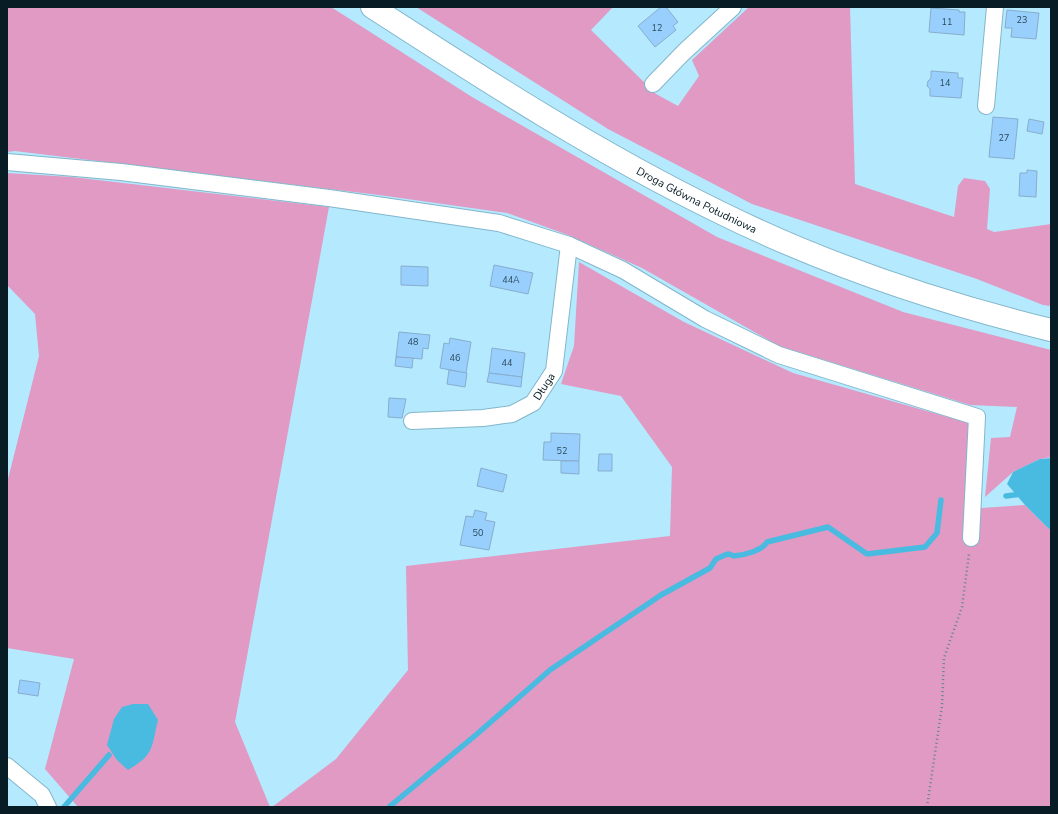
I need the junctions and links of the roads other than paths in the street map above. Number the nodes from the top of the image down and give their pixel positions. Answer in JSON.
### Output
{"nodes":[{"id":1,"x":372,"y":7,"type":"edge"},
{"id":2,"x":733,"y":7,"type":"edge"},
{"id":3,"x":995,"y":7,"type":"edge"},
{"id":4,"x":653,"y":84,"type":"dead end"},
{"id":5,"x":986,"y":106,"type":"dead end"},
{"id":6,"x":7,"y":162,"type":"edge"},
{"id":7,"x":569,"y":246,"type":"junction"},
{"id":8,"x":1051,"y":330,"type":"edge"},
{"id":9,"x":412,"y":421,"type":"dead end"},
{"id":10,"x":971,"y":538,"type":"road end"},
{"id":11,"x":7,"y":766,"type":"edge"},
{"id":12,"x":48,"y":807,"type":"edge"}],
"edges":[{"from":1,"to":8,"type":"main road","name":"Droga Główna Południowa"},
{"from":2,"to":4,"type":"street"},
{"from":3,"to":5,"type":"street"},
{"from":6,"to":7,"type":"street"},
{"from":7,"to":9,"type":"street","name":"Długa"},
{"from":7,"to":10,"type":"street"},
{"from":11,"to":12,"type":"street"}]}
